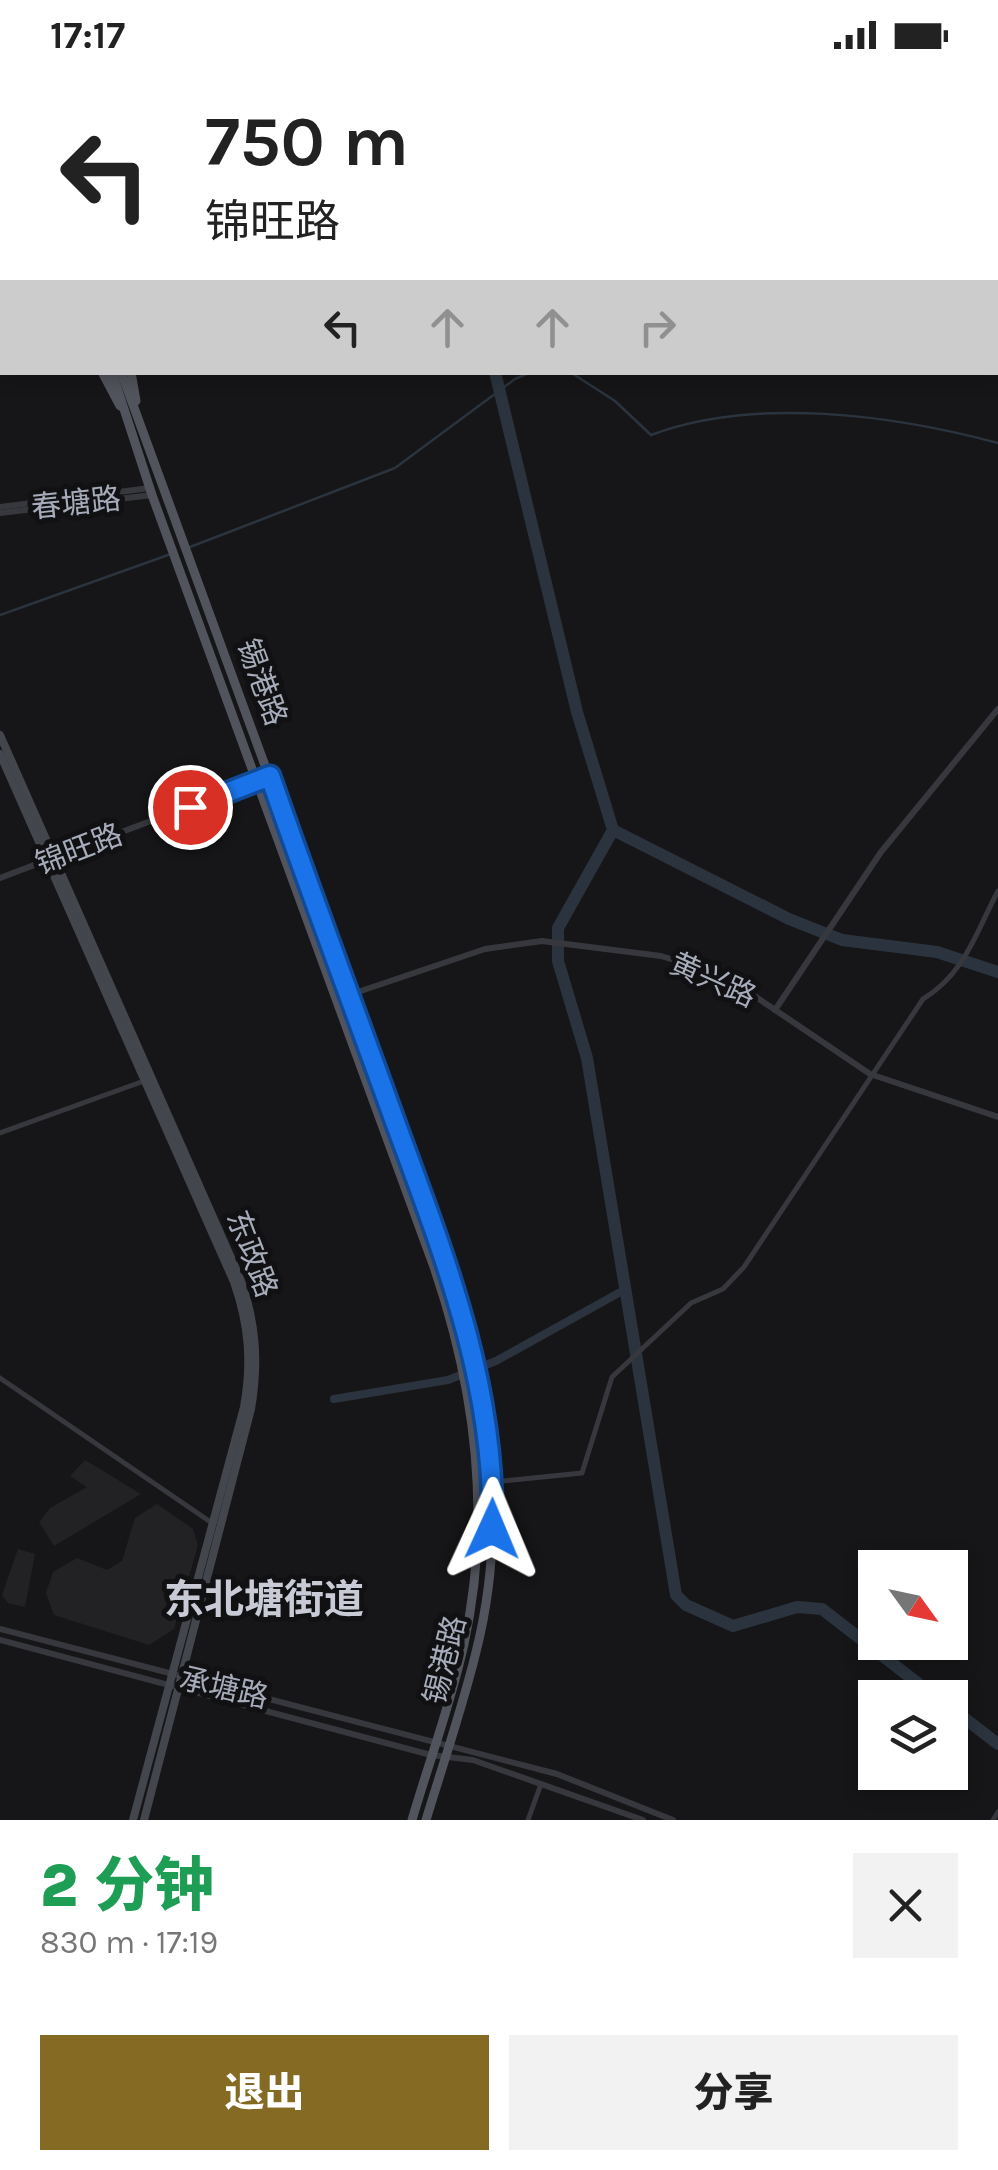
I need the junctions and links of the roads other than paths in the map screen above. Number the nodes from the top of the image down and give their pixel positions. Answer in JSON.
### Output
{"nodes":[{"id":1,"x":104,"y":375,"type":"edge"},
{"id":2,"x":113,"y":375,"type":"edge"},
{"id":3,"x":122,"y":375,"type":"edge"},
{"id":4,"x":131,"y":375,"type":"edge"},
{"id":5,"x":136,"y":408,"type":"junction"},
{"id":6,"x":124,"y":412,"type":"junction"},
{"id":7,"x":151,"y":491,"type":"junction"},
{"id":8,"x":0,"y":510,"type":"edge"},
{"id":9,"x":998,"y":709,"type":"edge"},
{"id":10,"x":0,"y":734,"type":"edge"},
{"id":11,"x":0,"y":754,"type":"edge"},
{"id":12,"x":270,"y":776,"type":"junction"},
{"id":13,"x":258,"y":780,"type":"junction"},
{"id":14,"x":51,"y":861,"type":"junction"},
{"id":15,"x":0,"y":878,"type":"edge"},
{"id":16,"x":998,"y":891,"type":"edge"},
{"id":17,"x":349,"y":995,"type":"junction"},
{"id":18,"x":775,"y":1010,"type":"junction"},
{"id":19,"x":870,"y":1074,"type":"junction"},
{"id":20,"x":148,"y":1080,"type":"junction"},
{"id":21,"x":998,"y":1118,"type":"edge"},
{"id":22,"x":0,"y":1132,"type":"edge"},
{"id":23,"x":0,"y":1378,"type":"edge"},
{"id":24,"x":493,"y":1482,"type":"junction"},
{"id":25,"x":217,"y":1527,"type":"junction"},
{"id":26,"x":0,"y":1629,"type":"edge"},
{"id":27,"x":0,"y":1640,"type":"edge"},
{"id":28,"x":174,"y":1681,"type":"junction"},
{"id":29,"x":433,"y":1750,"type":"junction"},
{"id":30,"x":446,"y":1752,"type":"junction"},
{"id":31,"x":541,"y":1784,"type":"junction"},
{"id":32,"x":998,"y":1812,"type":"edge"},
{"id":33,"x":133,"y":1820,"type":"edge"},
{"id":34,"x":144,"y":1820,"type":"edge"},
{"id":35,"x":412,"y":1820,"type":"edge"},
{"id":36,"x":426,"y":1820,"type":"edge"},
{"id":37,"x":528,"y":1820,"type":"edge"},
{"id":38,"x":643,"y":1820,"type":"edge"},
{"id":39,"x":673,"y":1820,"type":"edge"},
{"id":40,"x":993,"y":1820,"type":"edge"}],
"edges":[{"from":1,"to":6,"type":"main road"},
{"from":2,"to":6,"type":"main road","name":"锡港路"},
{"from":3,"to":5,"type":"main road","name":"锡港路"},
{"from":4,"to":5,"type":"main road"},
{"from":5,"to":12,"type":"main road","name":"锡港路"},
{"from":6,"to":7,"type":"main road","name":"锡港路"},
{"from":7,"to":8,"type":"street","name":"春塘路"},
{"from":7,"to":13,"type":"main road","name":"锡港路"},
{"from":9,"to":18,"type":"street"},
{"from":10,"to":14,"type":"main road","name":"东政路"},
{"from":11,"to":14,"type":"main road","name":"东政路"},
{"from":12,"to":13,"type":"street","name":"锦旺路"},
{"from":12,"to":17,"type":"main road","name":"锡港路"},
{"from":13,"to":14,"type":"street","name":"锦旺路"},
{"from":13,"to":29,"type":"main road","name":"锡港路"},
{"from":14,"to":15,"type":"street","name":"锦旺路"},
{"from":14,"to":20,"type":"main road","name":"东政路"},
{"from":16,"to":19,"type":"street"},
{"from":17,"to":18,"type":"street","name":"黄兴路"},
{"from":17,"to":24,"type":"main road","name":"锡港路"},
{"from":18,"to":19,"type":"street","name":"黄兴路"},
{"from":19,"to":21,"type":"street","name":"黄兴路"},
{"from":19,"to":24,"type":"street"},
{"from":20,"to":22,"type":"street"},
{"from":20,"to":25,"type":"main road","name":"东政路"},
{"from":23,"to":25,"type":"street"},
{"from":24,"to":30,"type":"main road","name":"锡港路"},
{"from":25,"to":28,"type":"main road","name":"东政路"},
{"from":26,"to":28,"type":"street","name":"承塘路"},
{"from":27,"to":28,"type":"street","name":"承塘路"},
{"from":28,"to":29,"type":"street","name":"承塘路"},
{"from":28,"to":33,"type":"main road","name":"东政路"},
{"from":28,"to":34,"type":"main road","name":"东政路"},
{"from":29,"to":30,"type":"street","name":"承塘路"},
{"from":29,"to":35,"type":"main road","name":"锡港路"},
{"from":30,"to":31,"type":"street"},
{"from":30,"to":36,"type":"main road","name":"锡港路"},
{"from":30,"to":39,"type":"street"},
{"from":31,"to":37,"type":"street"},
{"from":31,"to":38,"type":"street"},
{"from":32,"to":40,"type":"street"}]}
